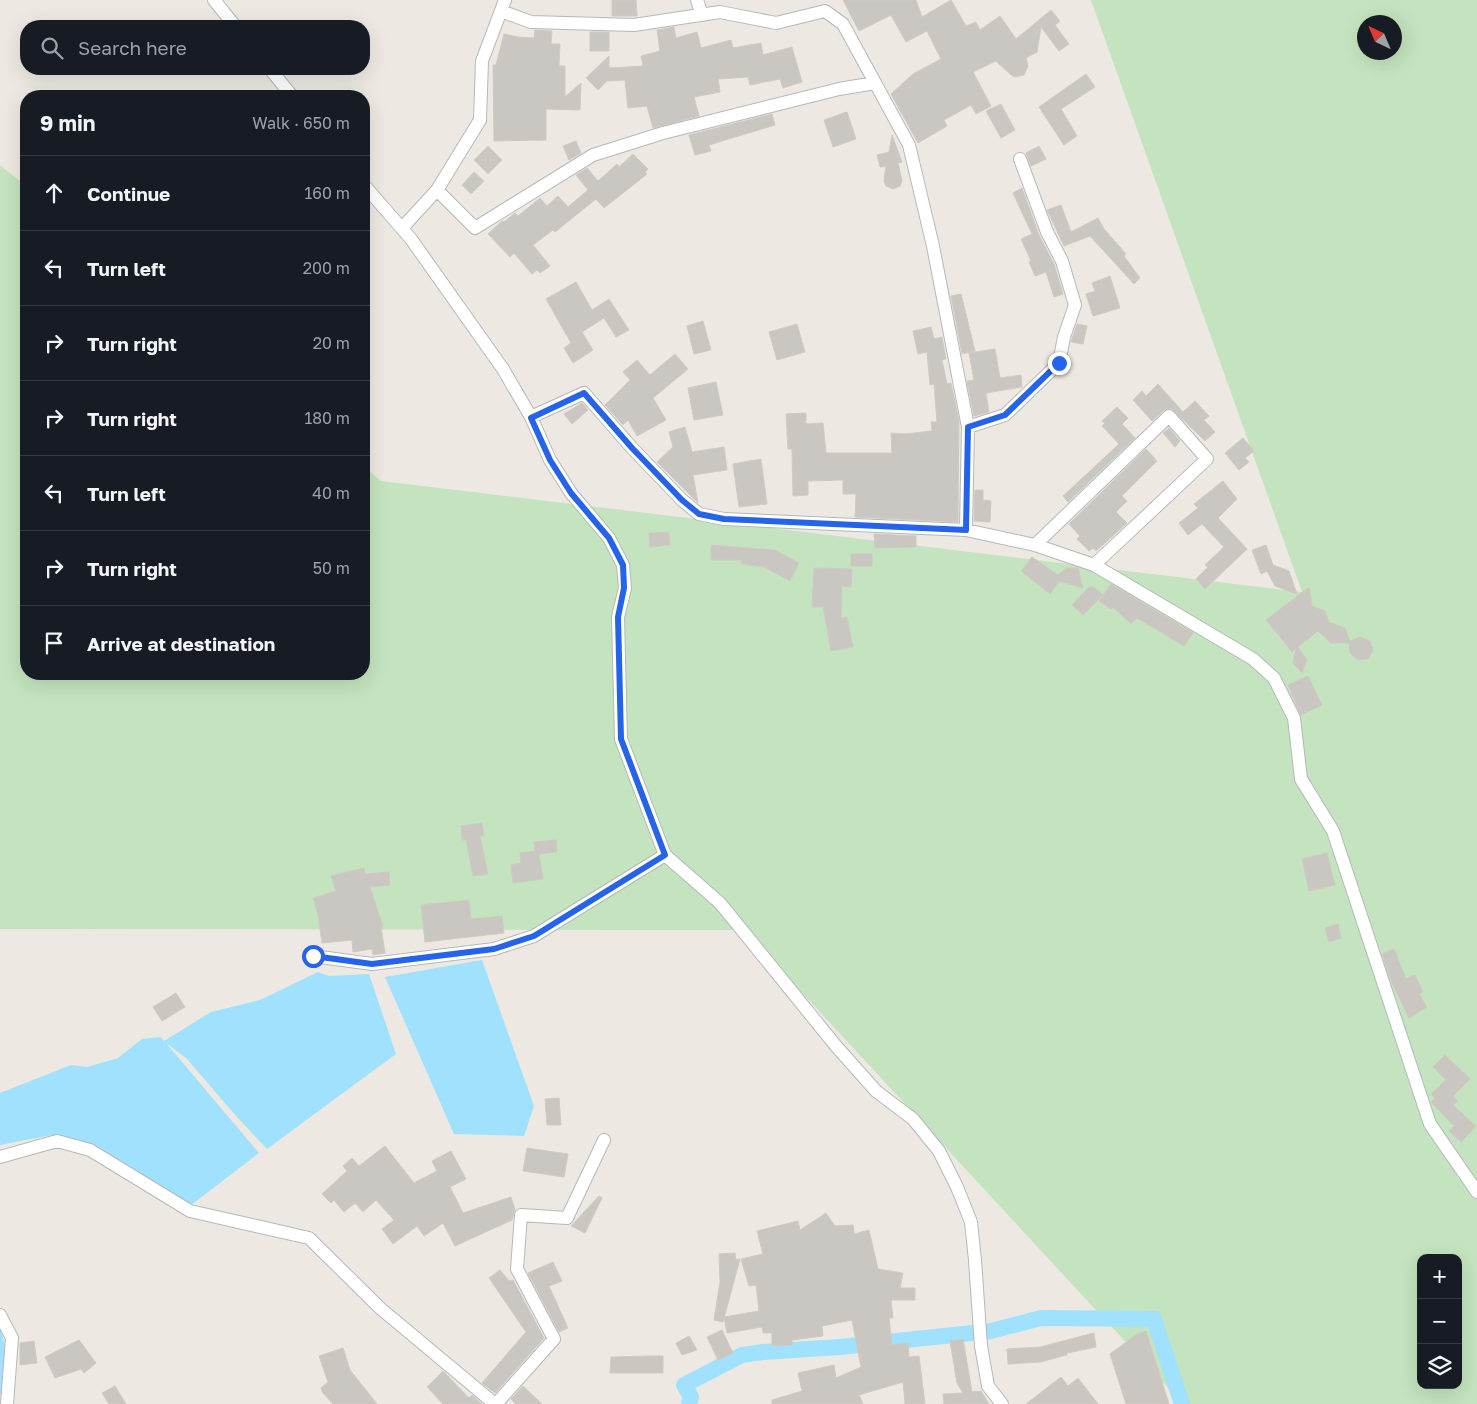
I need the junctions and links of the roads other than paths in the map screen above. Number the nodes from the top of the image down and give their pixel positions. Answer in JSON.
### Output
{"nodes":[{"id":1,"x":214,"y":0,"type":"edge"},
{"id":2,"x":697,"y":0,"type":"edge"},
{"id":3,"x":823,"y":5,"type":"edge"},
{"id":4,"x":503,"y":6,"type":"edge"},
{"id":5,"x":702,"y":15,"type":"junction"},
{"id":6,"x":230,"y":20,"type":"edge"},
{"id":7,"x":275,"y":75,"type":"edge"},
{"id":8,"x":875,"y":83,"type":"junction"},
{"id":9,"x":287,"y":90,"type":"edge"},
{"id":10,"x":1020,"y":158,"type":"dead end"},
{"id":11,"x":437,"y":190,"type":"junction"},
{"id":12,"x":370,"y":192,"type":"edge"},
{"id":13,"x":402,"y":228,"type":"junction"},
{"id":14,"x":531,"y":418,"type":"junction"},
{"id":15,"x":968,"y":427,"type":"junction"},
{"id":16,"x":966,"y":530,"type":"junction"},
{"id":17,"x":1035,"y":545,"type":"junction"},
{"id":18,"x":1094,"y":565,"type":"junction"},
{"id":19,"x":665,"y":855,"type":"junction"},
{"id":20,"x":313,"y":956,"type":"dead end"},
{"id":21,"x":604,"y":1140,"type":"dead end"},
{"id":22,"x":0,"y":1157,"type":"edge"},
{"id":23,"x":1477,"y":1192,"type":"edge"},
{"id":24,"x":0,"y":1315,"type":"edge"},
{"id":25,"x":7,"y":1404,"type":"edge"},
{"id":26,"x":496,"y":1404,"type":"edge"},
{"id":27,"x":1002,"y":1404,"type":"edge"}],
"edges":[{"from":1,"to":6,"type":"street"},
{"from":2,"to":5,"type":"street"},
{"from":3,"to":5,"type":"street"},
{"from":3,"to":8,"type":"street"},
{"from":4,"to":5,"type":"street"},
{"from":4,"to":11,"type":"street"},
{"from":7,"to":9,"type":"street"},
{"from":8,"to":11,"type":"street"},
{"from":8,"to":15,"type":"street"},
{"from":10,"to":15,"type":"street"},
{"from":11,"to":13,"type":"street"},
{"from":12,"to":13,"type":"street"},
{"from":13,"to":14,"type":"street"},
{"from":14,"to":16,"type":"street"},
{"from":14,"to":19,"type":"street"},
{"from":15,"to":16,"type":"street"},
{"from":16,"to":17,"type":"street"},
{"from":17,"to":18,"type":"street"},
{"from":17,"to":18,"type":"street"},
{"from":18,"to":23,"type":"street"},
{"from":19,"to":20,"type":"street"},
{"from":19,"to":27,"type":"street"},
{"from":21,"to":26,"type":"street"},
{"from":22,"to":26,"type":"street"},
{"from":24,"to":25,"type":"street"}]}
